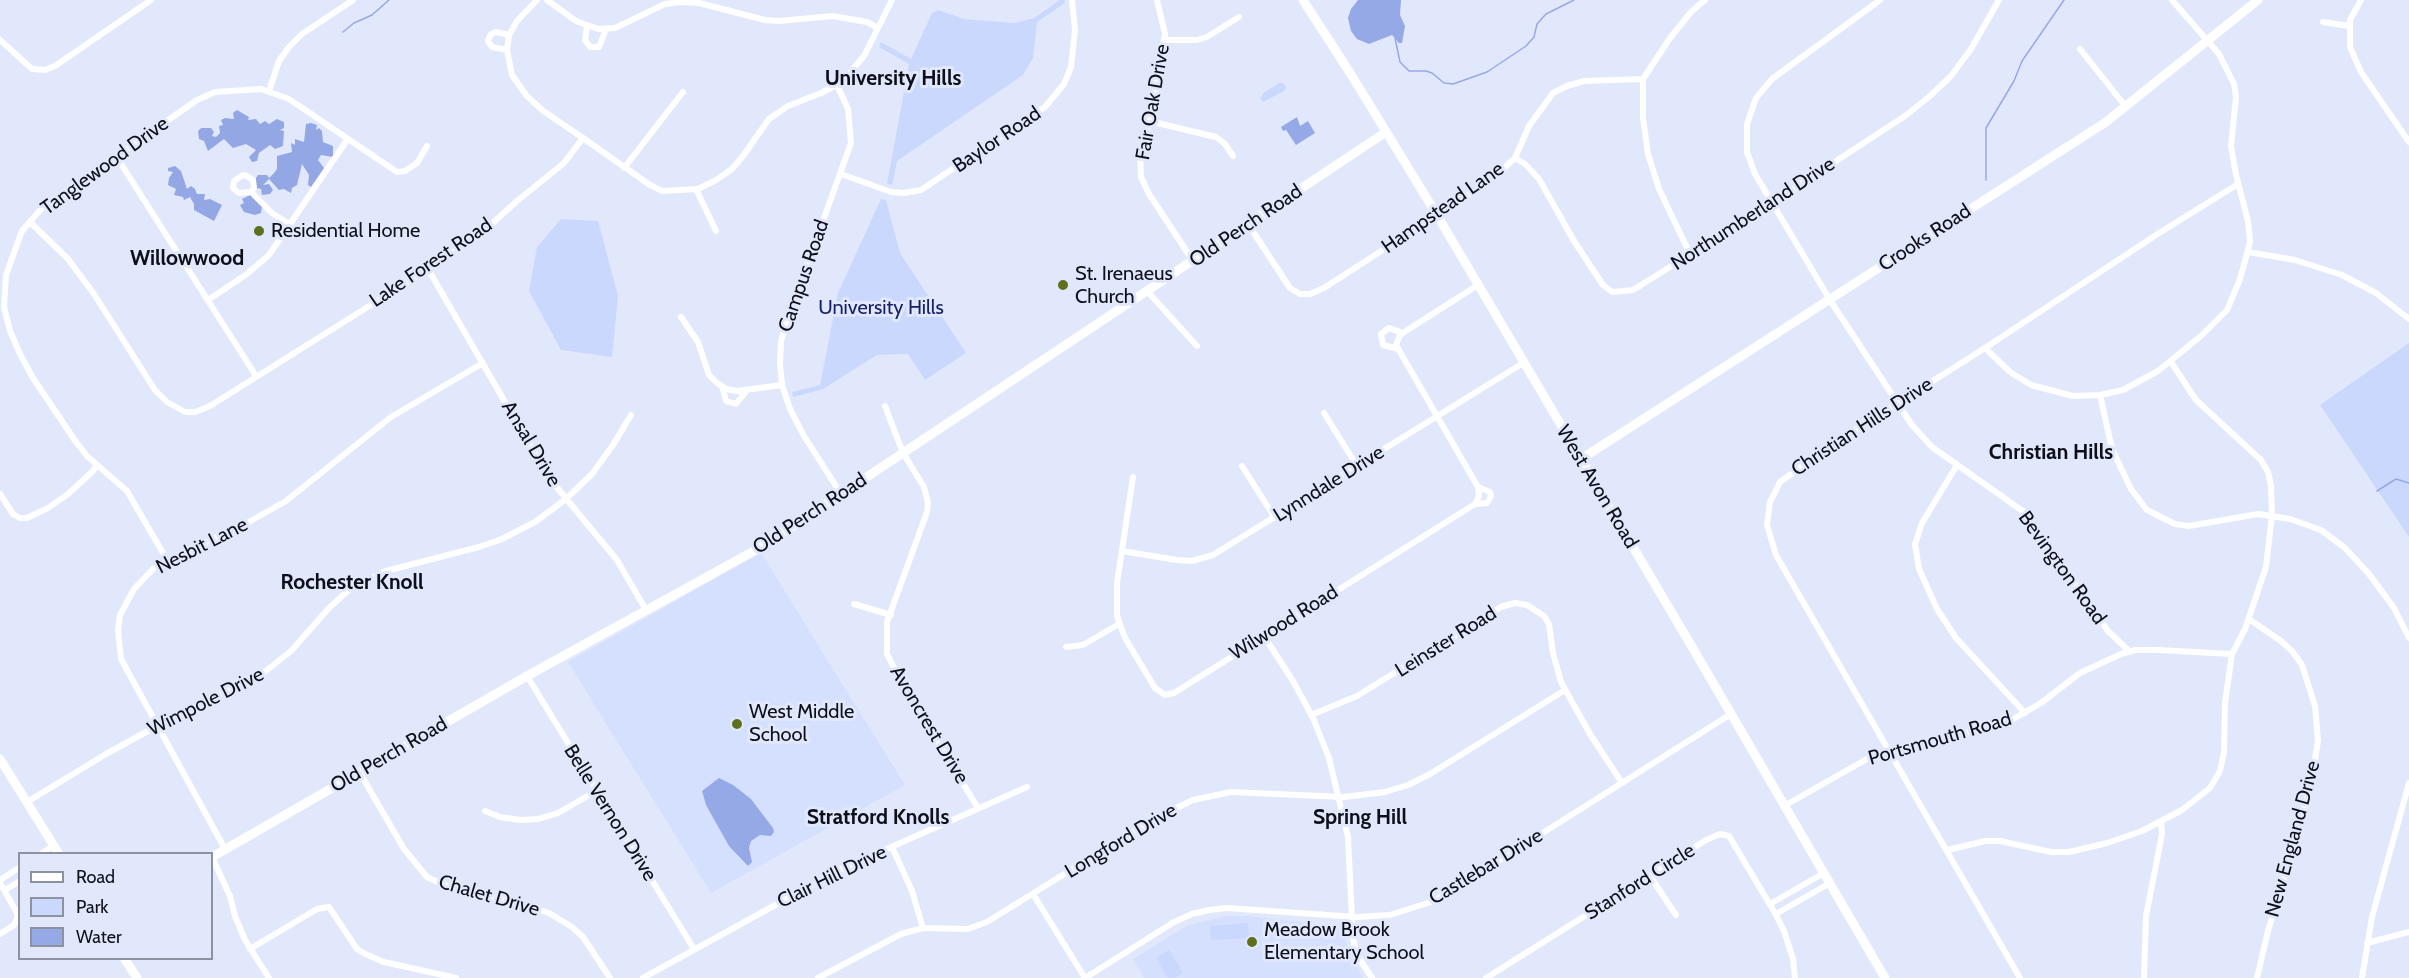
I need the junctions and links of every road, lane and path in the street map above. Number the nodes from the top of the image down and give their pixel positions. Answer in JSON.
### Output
{"nodes":[{"id":1,"x":151,"y":0,"type":"edge"},
{"id":2,"x":353,"y":0,"type":"edge"},
{"id":3,"x":537,"y":0,"type":"edge"},
{"id":4,"x":547,"y":0,"type":"edge"},
{"id":5,"x":892,"y":0,"type":"edge"},
{"id":6,"x":1072,"y":0,"type":"edge"},
{"id":7,"x":1157,"y":0,"type":"edge"},
{"id":8,"x":1303,"y":0,"type":"edge"},
{"id":9,"x":1705,"y":0,"type":"edge"},
{"id":10,"x":1880,"y":0,"type":"edge"},
{"id":11,"x":1999,"y":0,"type":"edge"},
{"id":12,"x":2172,"y":0,"type":"edge"},
{"id":13,"x":2258,"y":0,"type":"edge"},
{"id":14,"x":2361,"y":0,"type":"edge"},
{"id":15,"x":676,"y":1,"type":"edge"},
{"id":16,"x":659,"y":3,"type":"edge"},
{"id":17,"x":1239,"y":17,"type":"dead end"},
{"id":18,"x":2323,"y":22,"type":"dead end"},
{"id":19,"x":587,"y":26,"type":"junction"},
{"id":20,"x":2349,"y":26,"type":"junction"},
{"id":21,"x":878,"y":28,"type":"junction"},
{"id":22,"x":606,"y":29,"type":"junction"},
{"id":23,"x":509,"y":35,"type":"junction"},
{"id":24,"x":0,"y":40,"type":"edge"},
{"id":25,"x":1164,"y":40,"type":"junction"},
{"id":26,"x":2207,"y":41,"type":"junction"},
{"id":27,"x":2080,"y":49,"type":"dead end"},
{"id":28,"x":507,"y":50,"type":"junction"},
{"id":29,"x":1643,"y":79,"type":"junction"},
{"id":30,"x":837,"y":85,"type":"junction"},
{"id":31,"x":269,"y":91,"type":"junction"},
{"id":32,"x":683,"y":92,"type":"dead end"},
{"id":33,"x":2126,"y":107,"type":"junction"},
{"id":34,"x":1149,"y":121,"type":"junction"},
{"id":35,"x":1386,"y":132,"type":"junction"},
{"id":36,"x":583,"y":138,"type":"junction"},
{"id":37,"x":347,"y":140,"type":"junction"},
{"id":38,"x":2409,"y":142,"type":"edge"},
{"id":39,"x":427,"y":146,"type":"dead end"},
{"id":40,"x":116,"y":156,"type":"junction"},
{"id":41,"x":1233,"y":156,"type":"dead end"},
{"id":42,"x":1515,"y":158,"type":"junction"},
{"id":43,"x":624,"y":168,"type":"junction"},
{"id":44,"x":841,"y":174,"type":"junction"},
{"id":45,"x":2238,"y":184,"type":"junction"},
{"id":46,"x":696,"y":189,"type":"junction"},
{"id":47,"x":251,"y":192,"type":"dead end"},
{"id":48,"x":1772,"y":203,"type":"junction"},
{"id":49,"x":1437,"y":215,"type":"junction"},
{"id":50,"x":30,"y":222,"type":"junction"},
{"id":51,"x":1248,"y":224,"type":"junction"},
{"id":52,"x":290,"y":225,"type":"junction"},
{"id":53,"x":716,"y":231,"type":"dead end"},
{"id":54,"x":2248,"y":252,"type":"junction"},
{"id":55,"x":1690,"y":254,"type":"junction"},
{"id":56,"x":1193,"y":261,"type":"junction"},
{"id":57,"x":428,"y":269,"type":"junction"},
{"id":58,"x":3,"y":274,"type":"edge"},
{"id":59,"x":1478,"y":285,"type":"junction"},
{"id":60,"x":1147,"y":291,"type":"junction"},
{"id":61,"x":208,"y":300,"type":"junction"},
{"id":62,"x":1830,"y":300,"type":"junction"},
{"id":63,"x":681,"y":317,"type":"dead end"},
{"id":64,"x":2409,"y":319,"type":"edge"},
{"id":65,"x":1403,"y":333,"type":"junction"},
{"id":66,"x":1197,"y":346,"type":"dead end"},
{"id":67,"x":1985,"y":348,"type":"junction"},
{"id":68,"x":1398,"y":349,"type":"junction"},
{"id":69,"x":2171,"y":362,"type":"junction"},
{"id":70,"x":483,"y":363,"type":"junction"},
{"id":71,"x":1523,"y":363,"type":"junction"},
{"id":72,"x":256,"y":376,"type":"junction"},
{"id":73,"x":782,"y":385,"type":"junction"},
{"id":74,"x":722,"y":386,"type":"junction"},
{"id":75,"x":747,"y":390,"type":"junction"},
{"id":76,"x":2100,"y":395,"type":"junction"},
{"id":77,"x":1896,"y":402,"type":"junction"},
{"id":78,"x":885,"y":406,"type":"dead end"},
{"id":79,"x":1324,"y":413,"type":"dead end"},
{"id":80,"x":632,"y":415,"type":"dead end"},
{"id":81,"x":1437,"y":417,"type":"junction"},
{"id":82,"x":903,"y":453,"type":"junction"},
{"id":83,"x":1581,"y":459,"type":"junction"},
{"id":84,"x":97,"y":465,"type":"junction"},
{"id":85,"x":1957,"y":465,"type":"junction"},
{"id":86,"x":1242,"y":466,"type":"dead end"},
{"id":87,"x":1357,"y":466,"type":"junction"},
{"id":88,"x":1133,"y":477,"type":"dead end"},
{"id":89,"x":1479,"y":487,"type":"junction"},
{"id":90,"x":0,"y":494,"type":"edge"},
{"id":91,"x":841,"y":494,"type":"junction"},
{"id":92,"x":566,"y":499,"type":"junction"},
{"id":93,"x":1475,"y":504,"type":"junction"},
{"id":94,"x":2272,"y":515,"type":"junction"},
{"id":95,"x":1275,"y":518,"type":"junction"},
{"id":96,"x":1122,"y":551,"type":"junction"},
{"id":97,"x":167,"y":560,"type":"junction"},
{"id":98,"x":854,"y":604,"type":"dead end"},
{"id":99,"x":646,"y":610,"type":"junction"},
{"id":100,"x":891,"y":615,"type":"junction"},
{"id":101,"x":2249,"y":619,"type":"junction"},
{"id":102,"x":1119,"y":624,"type":"junction"},
{"id":103,"x":1264,"y":636,"type":"junction"},
{"id":104,"x":2409,"y":638,"type":"edge"},
{"id":105,"x":1066,"y":647,"type":"dead end"},
{"id":106,"x":2130,"y":652,"type":"junction"},
{"id":107,"x":2232,"y":654,"type":"junction"},
{"id":108,"x":527,"y":676,"type":"junction"},
{"id":109,"x":1565,"y":690,"type":"junction"},
{"id":110,"x":2025,"y":713,"type":"junction"},
{"id":111,"x":1731,"y":714,"type":"junction"},
{"id":112,"x":1311,"y":715,"type":"junction"},
{"id":113,"x":157,"y":726,"type":"junction"},
{"id":114,"x":1888,"y":750,"type":"junction"},
{"id":115,"x":0,"y":759,"type":"edge"},
{"id":116,"x":360,"y":773,"type":"junction"},
{"id":117,"x":1622,"y":783,"type":"junction"},
{"id":118,"x":2409,"y":783,"type":"edge"},
{"id":119,"x":1027,"y":787,"type":"dead end"},
{"id":120,"x":596,"y":791,"type":"junction"},
{"id":121,"x":1340,"y":797,"type":"junction"},
{"id":122,"x":27,"y":802,"type":"junction"},
{"id":123,"x":1784,"y":806,"type":"junction"},
{"id":124,"x":978,"y":808,"type":"junction"},
{"id":125,"x":485,"y":811,"type":"dead end"},
{"id":126,"x":2161,"y":822,"type":"junction"},
{"id":127,"x":892,"y":847,"type":"junction"},
{"id":128,"x":57,"y":849,"type":"edge"},
{"id":129,"x":225,"y":849,"type":"junction"},
{"id":130,"x":1948,"y":850,"type":"junction"},
{"id":131,"x":213,"y":856,"type":"edge"},
{"id":132,"x":213,"y":859,"type":"edge"},
{"id":133,"x":18,"y":868,"type":"edge"},
{"id":134,"x":1824,"y":873,"type":"junction"},
{"id":135,"x":1650,"y":876,"type":"junction"},
{"id":136,"x":0,"y":881,"type":"edge"},
{"id":137,"x":18,"y":882,"type":"edge"},
{"id":138,"x":1830,"y":883,"type":"junction"},
{"id":139,"x":5,"y":890,"type":"junction"},
{"id":140,"x":1033,"y":894,"type":"junction"},
{"id":141,"x":1770,"y":904,"type":"junction"},
{"id":142,"x":1776,"y":914,"type":"junction"},
{"id":143,"x":1676,"y":915,"type":"dead end"},
{"id":144,"x":1350,"y":917,"type":"junction"},
{"id":145,"x":923,"y":928,"type":"junction"},
{"id":146,"x":2409,"y":932,"type":"edge"},
{"id":147,"x":0,"y":934,"type":"edge"},
{"id":148,"x":2367,"y":943,"type":"junction"},
{"id":149,"x":250,"y":949,"type":"junction"},
{"id":150,"x":694,"y":949,"type":"junction"},
{"id":151,"x":125,"y":960,"type":"edge"},
{"id":152,"x":137,"y":978,"type":"edge"},
{"id":153,"x":269,"y":978,"type":"edge"},
{"id":154,"x":456,"y":978,"type":"edge"},
{"id":155,"x":610,"y":978,"type":"edge"},
{"id":156,"x":643,"y":978,"type":"edge"},
{"id":157,"x":818,"y":978,"type":"edge"},
{"id":158,"x":1085,"y":978,"type":"edge"},
{"id":159,"x":1372,"y":978,"type":"edge"},
{"id":160,"x":1486,"y":978,"type":"edge"},
{"id":161,"x":1795,"y":978,"type":"edge"},
{"id":162,"x":1885,"y":978,"type":"edge"},
{"id":163,"x":2020,"y":978,"type":"edge"},
{"id":164,"x":2144,"y":978,"type":"edge"},
{"id":165,"x":2257,"y":978,"type":"edge"},
{"id":166,"x":2362,"y":978,"type":"edge"}],
"edges":[{"from":1,"to":24,"type":"street"},
{"from":2,"to":31,"type":"street"},
{"from":3,"to":23,"type":"street"},
{"from":4,"to":19,"type":"street"},
{"from":5,"to":21,"type":"street"},
{"from":6,"to":44,"type":"street","name":"Baylor Road"},
{"from":7,"to":25,"type":"street","name":"Fair Oak Drive"},
{"from":8,"to":35,"type":"street","name":"West Avon Road"},
{"from":9,"to":29,"type":"street"},
{"from":10,"to":48,"type":"street","name":"Bevington Road"},
{"from":11,"to":48,"type":"street","name":"Northumberland Drive"},
{"from":12,"to":26,"type":"street"},
{"from":13,"to":26,"type":"street","name":"Crooks Road"},
{"from":14,"to":20,"type":"street"},
{"from":15,"to":16,"type":"street"},
{"from":15,"to":21,"type":"street"},
{"from":16,"to":22,"type":"street"},
{"from":17,"to":25,"type":"street"},
{"from":18,"to":20,"type":"street"},
{"from":19,"to":22,"type":"street"},
{"from":19,"to":22,"type":"street"},
{"from":20,"to":38,"type":"street"},
{"from":21,"to":30,"type":"street"},
{"from":23,"to":28,"type":"street"},
{"from":23,"to":28,"type":"street"},
{"from":25,"to":34,"type":"street","name":"Fair Oak Drive"},
{"from":26,"to":33,"type":"street","name":"Crooks Road"},
{"from":26,"to":45,"type":"street"},
{"from":27,"to":33,"type":"street"},
{"from":28,"to":36,"type":"street"},
{"from":29,"to":42,"type":"street","name":"Hampstead Lane"},
{"from":29,"to":55,"type":"street"},
{"from":30,"to":44,"type":"street","name":"Campus Road"},
{"from":30,"to":46,"type":"street"},
{"from":31,"to":37,"type":"street","name":"Tanglewood Drive"},
{"from":31,"to":40,"type":"street","name":"Tanglewood Drive"},
{"from":32,"to":43,"type":"street"},
{"from":33,"to":62,"type":"street","name":"Crooks Road"},
{"from":34,"to":41,"type":"street"},
{"from":34,"to":56,"type":"street","name":"Fair Oak Drive"},
{"from":35,"to":49,"type":"street","name":"West Avon Road"},
{"from":35,"to":51,"type":"street","name":"Old Perch Road"},
{"from":36,"to":43,"type":"street"},
{"from":36,"to":57,"type":"street","name":"Lake Forest Road"},
{"from":37,"to":39,"type":"street","name":"Tanglewood Drive"},
{"from":37,"to":52,"type":"street"},
{"from":40,"to":50,"type":"street","name":"Tanglewood Drive"},
{"from":40,"to":61,"type":"street"},
{"from":42,"to":49,"type":"street","name":"Hampstead Lane"},
{"from":42,"to":55,"type":"street","name":"Northumberland Drive"},
{"from":43,"to":46,"type":"street"},
{"from":44,"to":73,"type":"street","name":"Campus Road"},
{"from":45,"to":54,"type":"street"},
{"from":45,"to":67,"type":"street","name":"Christian Hills Drive"},
{"from":46,"to":53,"type":"street"},
{"from":47,"to":52,"type":"street"},
{"from":48,"to":55,"type":"street","name":"Northumberland Drive"},
{"from":48,"to":62,"type":"street","name":"Bevington Road"},
{"from":49,"to":51,"type":"street","name":"Hampstead Lane"},
{"from":49,"to":59,"type":"street","name":"West Avon Road"},
{"from":50,"to":58,"type":"street","name":"Tanglewood Drive"},
{"from":50,"to":72,"type":"street","name":"Lake Forest Road"},
{"from":51,"to":56,"type":"street","name":"Old Perch Road"},
{"from":52,"to":61,"type":"street"},
{"from":54,"to":64,"type":"street"},
{"from":54,"to":69,"type":"street"},
{"from":56,"to":60,"type":"street","name":"Old Perch Road"},
{"from":57,"to":70,"type":"street","name":"Ansal Drive"},
{"from":57,"to":72,"type":"street","name":"Lake Forest Road"},
{"from":58,"to":84,"type":"street","name":"Tanglewood Drive"},
{"from":59,"to":65,"type":"street","name":"Wilwood Road"},
{"from":59,"to":71,"type":"street","name":"West Avon Road"},
{"from":60,"to":66,"type":"street"},
{"from":60,"to":82,"type":"street","name":"Old Perch Road"},
{"from":61,"to":72,"type":"street"},
{"from":62,"to":77,"type":"street","name":"Bevington Road"},
{"from":62,"to":83,"type":"street","name":"Crooks Road"},
{"from":63,"to":74,"type":"street"},
{"from":65,"to":68,"type":"street"},
{"from":65,"to":68,"type":"street","name":"Wilwood Road"},
{"from":67,"to":76,"type":"street"},
{"from":67,"to":77,"type":"street","name":"Christian Hills Drive"},
{"from":68,"to":81,"type":"street","name":"Wilwood Road"},
{"from":69,"to":76,"type":"street"},
{"from":69,"to":94,"type":"street"},
{"from":70,"to":92,"type":"street","name":"Ansal Drive"},
{"from":70,"to":97,"type":"street","name":"Nesbit Lane"},
{"from":71,"to":81,"type":"street","name":"Lynndale Drive"},
{"from":71,"to":83,"type":"street","name":"West Avon Road"},
{"from":73,"to":75,"type":"street"},
{"from":73,"to":91,"type":"street","name":"Campus Road"},
{"from":74,"to":75,"type":"street"},
{"from":74,"to":75,"type":"street"},
{"from":76,"to":94,"type":"street"},
{"from":77,"to":85,"type":"street","name":"Bevington Road"},
{"from":77,"to":114,"type":"street","name":"Christian Hills Drive"},
{"from":78,"to":82,"type":"street","name":"Avoncrest Drive"},
{"from":79,"to":87,"type":"street"},
{"from":80,"to":92,"type":"street","name":"Wimpole Drive"},
{"from":81,"to":87,"type":"street","name":"Lynndale Drive"},
{"from":81,"to":89,"type":"street","name":"Wilwood Road"},
{"from":82,"to":91,"type":"street","name":"Old Perch Road"},
{"from":82,"to":100,"type":"street","name":"Avoncrest Drive"},
{"from":83,"to":111,"type":"street","name":"West Avon Road"},
{"from":84,"to":90,"type":"street"},
{"from":84,"to":97,"type":"street","name":"Tanglewood Drive"},
{"from":85,"to":106,"type":"street","name":"Bevington Road"},
{"from":85,"to":110,"type":"street"},
{"from":86,"to":95,"type":"street"},
{"from":87,"to":95,"type":"street","name":"Lynndale Drive"},
{"from":88,"to":96,"type":"street"},
{"from":89,"to":93,"type":"street"},
{"from":89,"to":93,"type":"street","name":"Wilwood Road"},
{"from":91,"to":99,"type":"street","name":"Old Perch Road"},
{"from":92,"to":99,"type":"street","name":"Ansal Drive"},
{"from":92,"to":113,"type":"street","name":"Wimpole Drive"},
{"from":93,"to":103,"type":"street","name":"Wilwood Road"},
{"from":94,"to":101,"type":"street"},
{"from":94,"to":104,"type":"street"},
{"from":95,"to":96,"type":"street","name":"Lynndale Drive"},
{"from":96,"to":102,"type":"street"},
{"from":97,"to":113,"type":"street","name":"Nesbit Lane"},
{"from":98,"to":100,"type":"street"},
{"from":99,"to":108,"type":"street","name":"Old Perch Road"},
{"from":100,"to":124,"type":"street","name":"Avoncrest Drive"},
{"from":101,"to":107,"type":"street"},
{"from":101,"to":165,"type":"street","name":"New England Drive"},
{"from":102,"to":103,"type":"street","name":"Wilwood Road"},
{"from":102,"to":105,"type":"street"},
{"from":103,"to":112,"type":"street"},
{"from":106,"to":107,"type":"street","name":"Portsmouth Road"},
{"from":106,"to":110,"type":"street","name":"Portsmouth Road"},
{"from":107,"to":126,"type":"street"},
{"from":108,"to":116,"type":"street","name":"Old Perch Road"},
{"from":108,"to":120,"type":"street","name":"Belle Vernon Drive"},
{"from":109,"to":112,"type":"street","name":"Leinster Road"},
{"from":109,"to":117,"type":"street","name":"Leinster Road"},
{"from":109,"to":121,"type":"street","name":"Longford Drive"},
{"from":110,"to":114,"type":"street","name":"Portsmouth Road"},
{"from":111,"to":117,"type":"street","name":"Castlebar Drive"},
{"from":111,"to":123,"type":"street","name":"West Avon Road"},
{"from":112,"to":121,"type":"street"},
{"from":113,"to":122,"type":"street","name":"Wimpole Drive"},
{"from":113,"to":129,"type":"street","name":"Nesbit Lane"},
{"from":114,"to":123,"type":"street","name":"Portsmouth Road"},
{"from":114,"to":130,"type":"street","name":"Christian Hills Drive"},
{"from":115,"to":122,"type":"street"},
{"from":116,"to":129,"type":"street","name":"Old Perch Road"},
{"from":116,"to":155,"type":"street","name":"Chalet Drive"},
{"from":117,"to":144,"type":"street","name":"Castlebar Drive"},
{"from":118,"to":148,"type":"street"},
{"from":119,"to":124,"type":"street","name":"Clair Hill Drive"},
{"from":120,"to":125,"type":"street"},
{"from":120,"to":150,"type":"street","name":"Belle Vernon Drive"},
{"from":121,"to":140,"type":"street","name":"Longford Drive"},
{"from":121,"to":144,"type":"street"},
{"from":122,"to":128,"type":"street"},
{"from":123,"to":134,"type":"street","name":"West Avon Road"},
{"from":124,"to":127,"type":"street","name":"Clair Hill Drive"},
{"from":126,"to":130,"type":"street"},
{"from":126,"to":164,"type":"street"},
{"from":127,"to":145,"type":"street"},
{"from":127,"to":150,"type":"street","name":"Clair Hill Drive"},
{"from":129,"to":131,"type":"street","name":"Old Perch Road"},
{"from":130,"to":163,"type":"street","name":"Christian Hills Drive"},
{"from":132,"to":149,"type":"street"},
{"from":133,"to":136,"type":"street"},
{"from":134,"to":138,"type":"street","name":"West Avon Road"},
{"from":134,"to":141,"type":"street"},
{"from":135,"to":141,"type":"street","name":"Stanford Circle"},
{"from":135,"to":143,"type":"street"},
{"from":135,"to":160,"type":"street","name":"Stanford Circle"},
{"from":136,"to":139,"type":"street"},
{"from":137,"to":139,"type":"street"},
{"from":138,"to":142,"type":"street"},
{"from":138,"to":162,"type":"street","name":"West Avon Road"},
{"from":139,"to":147,"type":"street"},
{"from":140,"to":145,"type":"street","name":"Longford Drive"},
{"from":140,"to":158,"type":"street"},
{"from":141,"to":142,"type":"street","name":"Stanford Circle"},
{"from":142,"to":161,"type":"street","name":"Stanford Circle"},
{"from":144,"to":158,"type":"street","name":"Castlebar Drive"},
{"from":144,"to":159,"type":"street"},
{"from":145,"to":157,"type":"street","name":"Longford Drive"},
{"from":146,"to":148,"type":"street"},
{"from":148,"to":166,"type":"street"},
{"from":149,"to":153,"type":"street"},
{"from":149,"to":154,"type":"street"},
{"from":150,"to":156,"type":"street","name":"Clair Hill Drive"},
{"from":151,"to":152,"type":"street"}]}
